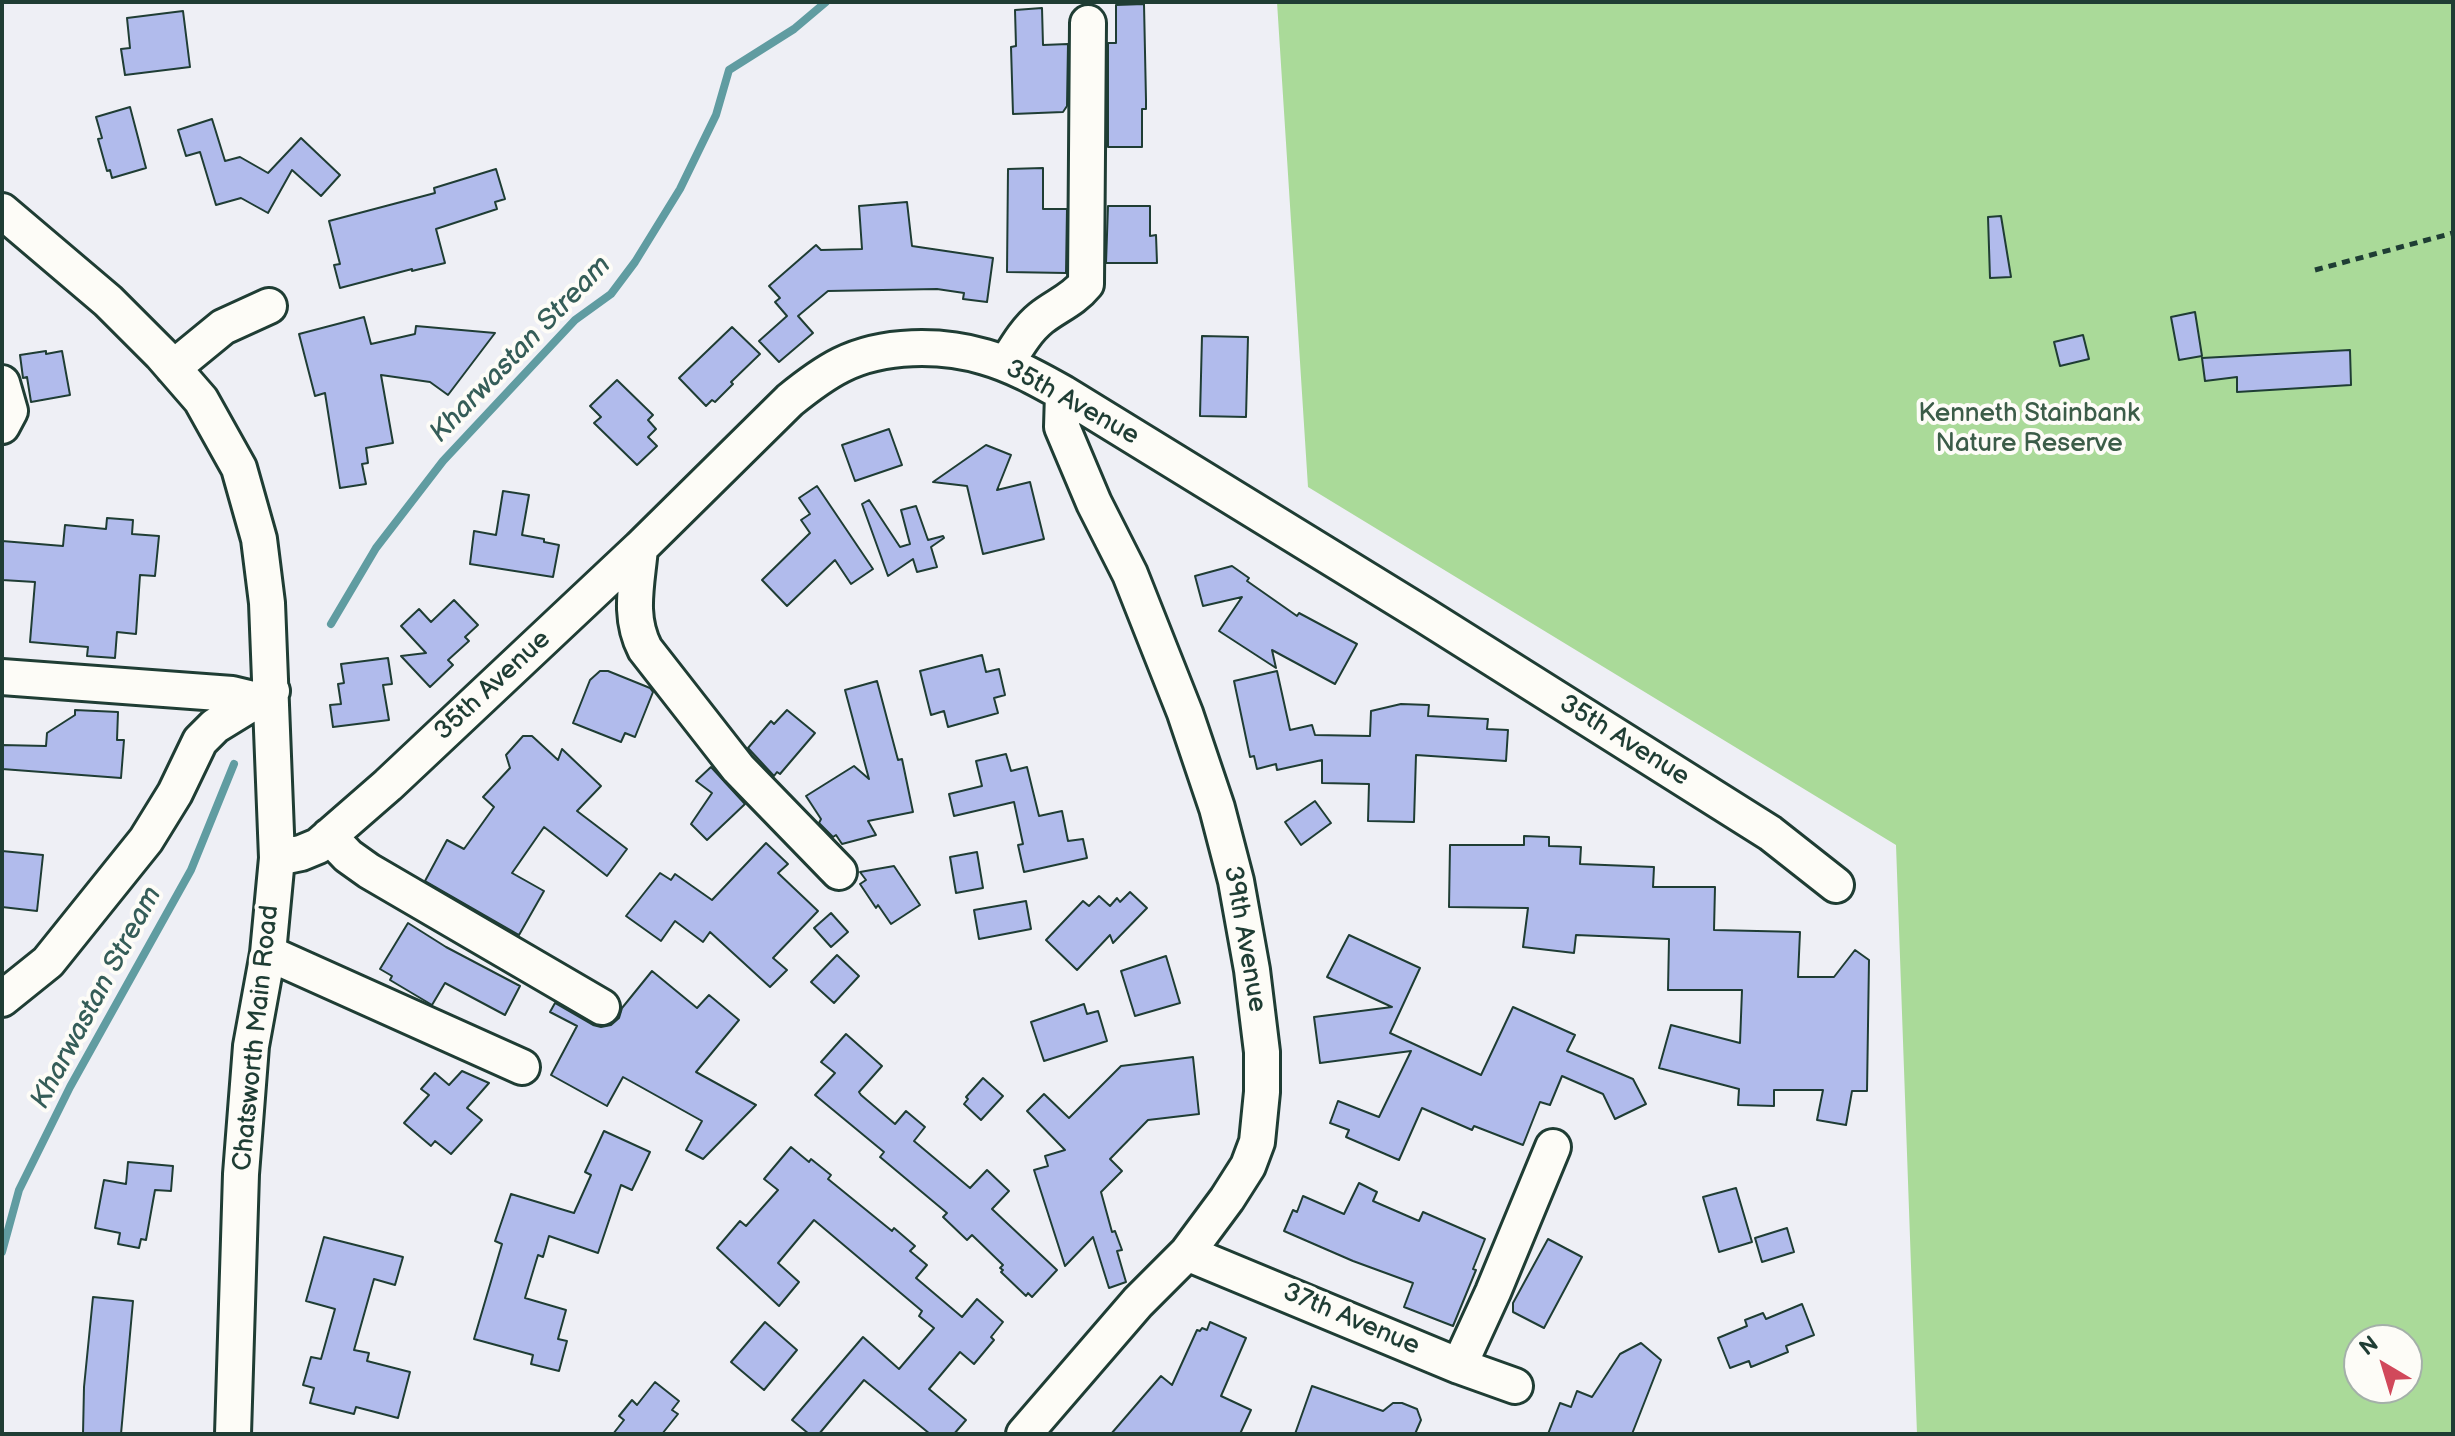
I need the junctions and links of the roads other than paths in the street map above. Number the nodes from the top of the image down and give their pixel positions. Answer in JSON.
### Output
{"nodes":[{"id":1,"x":1088,"y":23,"type":"dead end"},
{"id":2,"x":7,"y":229,"type":"edge"},
{"id":3,"x":269,"y":306,"type":"dead end"},
{"id":4,"x":1006,"y":364,"type":"junction"},
{"id":5,"x":173,"y":368,"type":"junction"},
{"id":6,"x":2,"y":383,"type":"edge"},
{"id":7,"x":1063,"y":393,"type":"junction"},
{"id":8,"x":2,"y":426,"type":"edge"},
{"id":9,"x":640,"y":548,"type":"junction"},
{"id":10,"x":2,"y":677,"type":"edge"},
{"id":11,"x":264,"y":695,"type":"junction"},
{"id":12,"x":329,"y":836,"type":"junction"},
{"id":13,"x":277,"y":858,"type":"junction"},
{"id":14,"x":839,"y":872,"type":"dead end"},
{"id":15,"x":1836,"y":885,"type":"dead end"},
{"id":16,"x":268,"y":953,"type":"junction"},
{"id":17,"x":2,"y":999,"type":"edge"},
{"id":18,"x":602,"y":1007,"type":"dead end"},
{"id":19,"x":522,"y":1067,"type":"dead end"},
{"id":20,"x":1553,"y":1147,"type":"dead end"},
{"id":21,"x":1187,"y":1253,"type":"junction"},
{"id":22,"x":1459,"y":1366,"type":"junction"},
{"id":23,"x":1515,"y":1386,"type":"dead end"},
{"id":24,"x":233,"y":1434,"type":"edge"},
{"id":25,"x":1024,"y":1434,"type":"edge"}],
"edges":[{"from":1,"to":4,"type":"street"},
{"from":2,"to":5,"type":"street","name":"Chatsworth Main Road"},
{"from":3,"to":5,"type":"street"},
{"from":4,"to":7,"type":"street","name":"35th Avenue"},
{"from":4,"to":9,"type":"street","name":"35th Avenue"},
{"from":5,"to":11,"type":"street","name":"Chatsworth Main Road"},
{"from":6,"to":8,"type":"street"},
{"from":7,"to":15,"type":"street","name":"35th Avenue"},
{"from":7,"to":21,"type":"street","name":"39th Avenue"},
{"from":9,"to":12,"type":"street","name":"35th Avenue"},
{"from":9,"to":14,"type":"street"},
{"from":10,"to":11,"type":"street"},
{"from":11,"to":13,"type":"street","name":"Chatsworth Main Road"},
{"from":11,"to":17,"type":"street"},
{"from":12,"to":13,"type":"street","name":"35th Avenue"},
{"from":12,"to":18,"type":"street"},
{"from":13,"to":16,"type":"street","name":"Chatsworth Main Road"},
{"from":16,"to":19,"type":"street"},
{"from":16,"to":24,"type":"street","name":"Chatsworth Main Road"},
{"from":20,"to":22,"type":"street"},
{"from":21,"to":22,"type":"street","name":"37th Avenue"},
{"from":21,"to":25,"type":"street","name":"39th Avenue"},
{"from":22,"to":23,"type":"street","name":"37th Avenue"}]}
